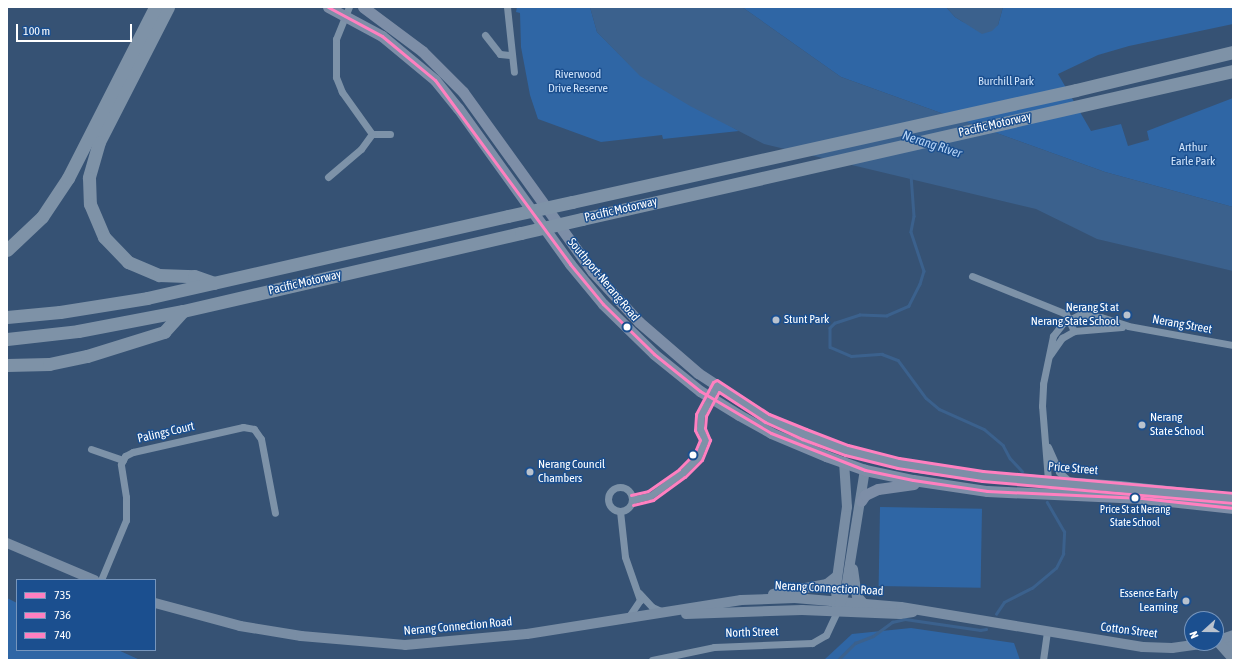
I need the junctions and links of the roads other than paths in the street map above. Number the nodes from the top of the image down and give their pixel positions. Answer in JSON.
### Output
{"nodes":[{"id":1,"x":155,"y":7,"type":"edge"},
{"id":2,"x":168,"y":7,"type":"edge"},
{"id":3,"x":328,"y":7,"type":"edge"},
{"id":4,"x":363,"y":7,"type":"edge"},
{"id":5,"x":507,"y":7,"type":"edge"},
{"id":6,"x":347,"y":11,"type":"edge"},
{"id":7,"x":485,"y":36,"type":"dead end"},
{"id":8,"x":1233,"y":52,"type":"edge"},
{"id":9,"x":510,"y":55,"type":"junction"},
{"id":10,"x":1233,"y":71,"type":"edge"},
{"id":11,"x":514,"y":72,"type":"dead end"},
{"id":12,"x":1233,"y":80,"type":"edge"},
{"id":13,"x":1153,"y":89,"type":"junction"},
{"id":14,"x":372,"y":134,"type":"junction"},
{"id":15,"x":390,"y":134,"type":"dead end"},
{"id":16,"x":328,"y":177,"type":"dead end"},
{"id":17,"x":7,"y":250,"type":"edge"},
{"id":18,"x":972,"y":276,"type":"dead end"},
{"id":19,"x":215,"y":283,"type":"junction"},
{"id":20,"x":183,"y":311,"type":"junction"},
{"id":21,"x":7,"y":317,"type":"edge"},
{"id":22,"x":1069,"y":318,"type":"junction"},
{"id":23,"x":1128,"y":326,"type":"junction"},
{"id":24,"x":1074,"y":331,"type":"junction"},
{"id":25,"x":7,"y":339,"type":"edge"},
{"id":26,"x":1233,"y":344,"type":"edge"},
{"id":27,"x":7,"y":365,"type":"edge"},
{"id":28,"x":1045,"y":368,"type":"junction"},
{"id":29,"x":717,"y":385,"type":"junction"},
{"id":30,"x":709,"y":398,"type":"junction"},
{"id":31,"x":1044,"y":436,"type":"junction"},
{"id":32,"x":91,"y":449,"type":"dead end"},
{"id":33,"x":846,"y":450,"type":"junction"},
{"id":34,"x":123,"y":460,"type":"junction"},
{"id":35,"x":844,"y":462,"type":"junction"},
{"id":36,"x":911,"y":466,"type":"joint"},
{"id":37,"x":865,"y":470,"type":"junction"},
{"id":38,"x":1048,"y":480,"type":"junction"},
{"id":39,"x":925,"y":482,"type":"junction"},
{"id":40,"x":1071,"y":482,"type":"junction"},
{"id":41,"x":1092,"y":497,"type":"junction"},
{"id":42,"x":1233,"y":498,"type":"edge"},
{"id":43,"x":632,"y":500,"type":"junction"},
{"id":44,"x":861,"y":501,"type":"junction"},
{"id":45,"x":1233,"y":508,"type":"edge"},
{"id":46,"x":620,"y":511,"type":"junction"},
{"id":47,"x":275,"y":513,"type":"dead end"},
{"id":48,"x":7,"y":543,"type":"edge"},
{"id":49,"x":852,"y":557,"type":"junction"},
{"id":50,"x":837,"y":576,"type":"junction"},
{"id":51,"x":92,"y":579,"type":"edge"},
{"id":52,"x":101,"y":579,"type":"edge"},
{"id":53,"x":638,"y":593,"type":"junction"},
{"id":54,"x":742,"y":600,"type":"junction"},
{"id":55,"x":156,"y":603,"type":"edge"},
{"id":56,"x":863,"y":603,"type":"junction"},
{"id":57,"x":838,"y":604,"type":"junction"},
{"id":58,"x":916,"y":612,"type":"junction"},
{"id":59,"x":668,"y":613,"type":"junction"},
{"id":60,"x":628,"y":618,"type":"junction"},
{"id":61,"x":1047,"y":632,"type":"junction"},
{"id":62,"x":1224,"y":642,"type":"edge"},
{"id":63,"x":1224,"y":646,"type":"edge"},
{"id":64,"x":1184,"y":647,"type":"edge"},
{"id":65,"x":1233,"y":648,"type":"edge"},
{"id":66,"x":1233,"y":659,"type":"edge"},
{"id":67,"x":652,"y":660,"type":"edge"},
{"id":68,"x":1043,"y":660,"type":"edge"}],
"edges":[{"from":1,"to":17,"type":"highway"},
{"from":2,"to":19,"type":"highway"},
{"from":3,"to":6,"type":"main road","name":"Southport-Nerang Road"},
{"from":4,"to":29,"type":"main road","name":"Southport-Nerang Road"},
{"from":5,"to":9,"type":"street"},
{"from":6,"to":14,"type":"street"},
{"from":6,"to":30,"type":"main road","name":"Southport-Nerang Road"},
{"from":7,"to":9,"type":"street"},
{"from":8,"to":19,"type":"highway","name":"Pacific Motorway","bridge":true},
{"from":9,"to":11,"type":"street"},
{"from":10,"to":13,"type":"highway","name":"Pacific Motorway"},
{"from":12,"to":13,"type":"highway"},
{"from":13,"to":20,"type":"highway","name":"Pacific Motorway","bridge":true},
{"from":14,"to":15,"type":"street"},
{"from":14,"to":16,"type":"street"},
{"from":18,"to":22,"type":"street"},
{"from":19,"to":21,"type":"highway","name":"Pacific Motorway"},
{"from":20,"to":25,"type":"highway","name":"Pacific Motorway"},
{"from":20,"to":27,"type":"highway"},
{"from":22,"to":23,"type":"street","name":"Nerang Street"},
{"from":22,"to":24,"type":"street"},
{"from":22,"to":28,"type":"street"},
{"from":23,"to":24,"type":"street","name":"Nerang Street"},
{"from":23,"to":26,"type":"street","name":"Nerang Street"},
{"from":24,"to":28,"type":"street"},
{"from":28,"to":31,"type":"street"},
{"from":29,"to":30,"type":"street"},
{"from":29,"to":33,"type":"main road","name":"Southport-Nerang Road"},
{"from":30,"to":35,"type":"main road","name":"Southport-Nerang Road"},
{"from":30,"to":43,"type":"street"},
{"from":31,"to":38,"type":"street"},
{"from":31,"to":40,"type":"street"},
{"from":32,"to":34,"type":"street"},
{"from":33,"to":36,"type":"main road","name":"Southport-Nerang Road"},
{"from":33,"to":37,"type":"main road"},
{"from":34,"to":47,"type":"street","name":"Palings Court"},
{"from":34,"to":52,"type":"street"},
{"from":35,"to":37,"type":"main road","name":"Southport-Nerang Road"},
{"from":35,"to":50,"type":"main road","name":"North Street"},
{"from":36,"to":38,"type":"main road","name":"Price Street"},
{"from":37,"to":39,"type":"main road","name":"Southport-Nerang Road"},
{"from":37,"to":44,"type":"main road","name":"North Street"},
{"from":38,"to":40,"type":"main road","name":"Price Street"},
{"from":38,"to":41,"type":"main road"},
{"from":39,"to":41,"type":"main road"},
{"from":39,"to":44,"type":"main road"},
{"from":40,"to":42,"type":"main road","name":"Price Street"},
{"from":41,"to":45,"type":"main road"},
{"from":43,"to":46,"type":"street"},
{"from":43,"to":46,"type":"street"},
{"from":44,"to":49,"type":"main road","name":"North Street"},
{"from":46,"to":53,"type":"street"},
{"from":48,"to":51,"type":"main road"},
{"from":49,"to":56,"type":"main road"},
{"from":49,"to":57,"type":"main road","name":"North Street"},
{"from":50,"to":54,"type":"main road"},
{"from":50,"to":57,"type":"main road","name":"North Street"},
{"from":53,"to":59,"type":"street"},
{"from":53,"to":60,"type":"street"},
{"from":54,"to":57,"type":"main road","name":"Nerang Connection Road"},
{"from":54,"to":59,"type":"main road","name":"Nerang Connection Road"},
{"from":55,"to":60,"type":"main road","name":"Nerang Connection Road"},
{"from":56,"to":57,"type":"main road","name":"Nerang Connection Road"},
{"from":56,"to":58,"type":"main road","name":"Nerang Connection Road"},
{"from":57,"to":58,"type":"main road","name":"Nerang Connection Road"},
{"from":57,"to":59,"type":"main road","name":"Nerang Connection Road"},
{"from":57,"to":67,"type":"street","name":"North Street"},
{"from":58,"to":61,"type":"main road","name":"Nerang Connection Road"},
{"from":59,"to":60,"type":"main road","name":"Nerang Connection Road"},
{"from":61,"to":64,"type":"main road","name":"Cotton Street"},
{"from":61,"to":68,"type":"street"},
{"from":62,"to":65,"type":"main road"},
{"from":63,"to":66,"type":"main road"}]}
